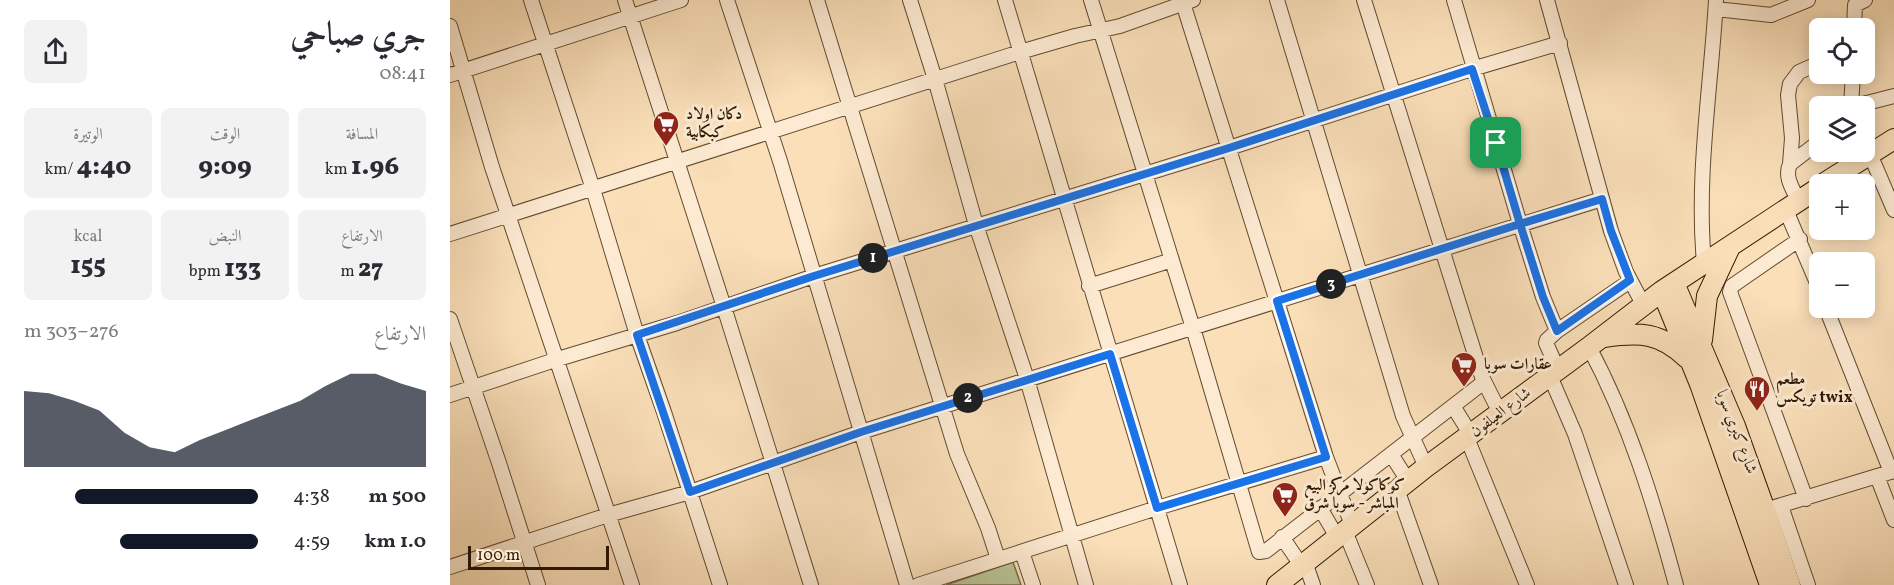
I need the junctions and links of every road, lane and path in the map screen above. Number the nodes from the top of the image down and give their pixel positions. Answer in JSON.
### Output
{"nodes":[{"id":1,"x":531,"y":0,"type":"edge"},
{"id":2,"x":625,"y":0,"type":"edge"},
{"id":3,"x":681,"y":0,"type":"edge"},
{"id":4,"x":727,"y":0,"type":"edge"},
{"id":5,"x":818,"y":0,"type":"edge"},
{"id":6,"x":910,"y":0,"type":"edge"},
{"id":7,"x":1005,"y":0,"type":"edge"},
{"id":8,"x":1091,"y":0,"type":"edge"},
{"id":9,"x":1277,"y":0,"type":"edge"},
{"id":10,"x":1364,"y":0,"type":"edge"},
{"id":11,"x":1454,"y":0,"type":"edge"},
{"id":12,"x":1546,"y":0,"type":"edge"},
{"id":13,"x":1808,"y":0,"type":"edge"},
{"id":14,"x":1186,"y":1,"type":"edge"},
{"id":15,"x":1857,"y":2,"type":"edge"},
{"id":16,"x":1716,"y":4,"type":"edge"},
{"id":17,"x":630,"y":16,"type":"junction"},
{"id":18,"x":1855,"y":18,"type":"edge"},
{"id":19,"x":450,"y":26,"type":"edge"},
{"id":20,"x":1100,"y":30,"type":"junction"},
{"id":21,"x":1560,"y":43,"type":"junction"},
{"id":22,"x":545,"y":45,"type":"junction"},
{"id":23,"x":1020,"y":52,"type":"junction"},
{"id":24,"x":1809,"y":68,"type":"edge"},
{"id":25,"x":1472,"y":69,"type":"junction"},
{"id":26,"x":464,"y":70,"type":"junction"},
{"id":27,"x":450,"y":75,"type":"edge"},
{"id":28,"x":935,"y":79,"type":"junction"},
{"id":29,"x":1393,"y":94,"type":"junction"},
{"id":30,"x":1894,"y":96,"type":"edge"},
{"id":31,"x":1875,"y":101,"type":"edge"},
{"id":32,"x":850,"y":106,"type":"junction"},
{"id":33,"x":1312,"y":121,"type":"junction"},
{"id":34,"x":769,"y":132,"type":"junction"},
{"id":35,"x":1894,"y":139,"type":"edge"},
{"id":36,"x":1229,"y":148,"type":"junction"},
{"id":37,"x":1809,"y":149,"type":"edge"},
{"id":38,"x":1875,"y":151,"type":"edge"},
{"id":39,"x":678,"y":161,"type":"junction"},
{"id":40,"x":1858,"y":162,"type":"edge"},
{"id":41,"x":1873,"y":162,"type":"edge"},
{"id":42,"x":1790,"y":164,"type":"junction"},
{"id":43,"x":1144,"y":173,"type":"junction"},
{"id":44,"x":1839,"y":174,"type":"edge"},
{"id":45,"x":593,"y":189,"type":"junction"},
{"id":46,"x":1809,"y":193,"type":"edge"},
{"id":47,"x":1063,"y":199,"type":"junction"},
{"id":48,"x":1602,"y":199,"type":"junction"},
{"id":49,"x":1792,"y":204,"type":"junction"},
{"id":50,"x":1894,"y":210,"type":"edge"},
{"id":51,"x":510,"y":216,"type":"junction"},
{"id":52,"x":1520,"y":224,"type":"junction"},
{"id":53,"x":976,"y":225,"type":"junction"},
{"id":54,"x":450,"y":234,"type":"edge"},
{"id":55,"x":1800,"y":240,"type":"junction"},
{"id":56,"x":1730,"y":248,"type":"junction"},
{"id":57,"x":1441,"y":250,"type":"junction"},
{"id":58,"x":894,"y":251,"type":"junction"},
{"id":59,"x":1172,"y":260,"type":"junction"},
{"id":60,"x":1809,"y":262,"type":"edge"},
{"id":61,"x":1704,"y":263,"type":"junction"},
{"id":62,"x":1360,"y":274,"type":"junction"},
{"id":63,"x":814,"y":276,"type":"junction"},
{"id":64,"x":1630,"y":280,"type":"junction"},
{"id":65,"x":1089,"y":286,"type":"junction"},
{"id":66,"x":1668,"y":287,"type":"junction"},
{"id":67,"x":1277,"y":301,"type":"junction"},
{"id":68,"x":1644,"y":306,"type":"junction"},
{"id":69,"x":724,"y":307,"type":"junction"},
{"id":70,"x":1830,"y":318,"type":"edge"},
{"id":71,"x":450,"y":319,"type":"edge"},
{"id":72,"x":1193,"y":328,"type":"junction"},
{"id":73,"x":1557,"y":331,"type":"junction"},
{"id":74,"x":637,"y":335,"type":"junction"},
{"id":75,"x":1595,"y":343,"type":"junction"},
{"id":76,"x":1696,"y":353,"type":"junction"},
{"id":77,"x":1110,"y":354,"type":"junction"},
{"id":78,"x":558,"y":359,"type":"junction"},
{"id":79,"x":1554,"y":373,"type":"junction"},
{"id":80,"x":1027,"y":379,"type":"junction"},
{"id":81,"x":1484,"y":382,"type":"junction"},
{"id":82,"x":474,"y":388,"type":"junction"},
{"id":83,"x":450,"y":395,"type":"edge"},
{"id":84,"x":942,"y":406,"type":"junction"},
{"id":85,"x":1453,"y":406,"type":"junction"},
{"id":86,"x":1500,"y":413,"type":"junction"},
{"id":87,"x":861,"y":432,"type":"junction"},
{"id":88,"x":1469,"y":436,"type":"junction"},
{"id":89,"x":1412,"y":438,"type":"junction"},
{"id":90,"x":1391,"y":454,"type":"junction"},
{"id":91,"x":1326,"y":457,"type":"junction"},
{"id":92,"x":774,"y":463,"type":"junction"},
{"id":93,"x":1426,"y":467,"type":"junction"},
{"id":94,"x":1893,"y":472,"type":"edge"},
{"id":95,"x":1877,"y":476,"type":"junction"},
{"id":96,"x":1238,"y":483,"type":"junction"},
{"id":97,"x":1402,"y":485,"type":"junction"},
{"id":98,"x":690,"y":492,"type":"junction"},
{"id":99,"x":1339,"y":493,"type":"junction"},
{"id":100,"x":1806,"y":499,"type":"junction"},
{"id":101,"x":1157,"y":508,"type":"junction"},
{"id":102,"x":1320,"y":508,"type":"junction"},
{"id":103,"x":1773,"y":508,"type":"junction"},
{"id":104,"x":608,"y":515,"type":"junction"},
{"id":105,"x":1894,"y":520,"type":"edge"},
{"id":106,"x":1345,"y":531,"type":"junction"},
{"id":107,"x":1072,"y":536,"type":"junction"},
{"id":108,"x":1282,"y":537,"type":"junction"},
{"id":109,"x":526,"y":542,"type":"junction"},
{"id":110,"x":1022,"y":552,"type":"junction"},
{"id":111,"x":998,"y":560,"type":"junction"},
{"id":112,"x":1303,"y":564,"type":"junction"},
{"id":113,"x":450,"y":567,"type":"edge"},
{"id":114,"x":538,"y":585,"type":"edge"},
{"id":115,"x":632,"y":585,"type":"edge"},
{"id":116,"x":720,"y":585,"type":"edge"},
{"id":117,"x":811,"y":585,"type":"edge"},
{"id":118,"x":907,"y":585,"type":"edge"},
{"id":119,"x":918,"y":585,"type":"edge"},
{"id":120,"x":1033,"y":585,"type":"edge"},
{"id":121,"x":1086,"y":585,"type":"edge"},
{"id":122,"x":1180,"y":585,"type":"edge"},
{"id":123,"x":1277,"y":585,"type":"edge"},
{"id":124,"x":1313,"y":585,"type":"edge"},
{"id":125,"x":1367,"y":585,"type":"edge"},
{"id":126,"x":1431,"y":585,"type":"edge"},
{"id":127,"x":1527,"y":585,"type":"edge"},
{"id":128,"x":1626,"y":585,"type":"edge"},
{"id":129,"x":1676,"y":585,"type":"edge"},
{"id":130,"x":1770,"y":585,"type":"edge"},
{"id":131,"x":1790,"y":585,"type":"edge"},
{"id":132,"x":1808,"y":585,"type":"edge"}],
"edges":[{"from":1,"to":22,"type":"street"},
{"from":2,"to":17,"type":"street"},
{"from":3,"to":17,"type":"street"},
{"from":4,"to":34,"type":"street"},
{"from":5,"to":32,"type":"street"},
{"from":6,"to":28,"type":"street"},
{"from":7,"to":23,"type":"street"},
{"from":8,"to":20,"type":"street"},
{"from":9,"to":33,"type":"street"},
{"from":10,"to":29,"type":"street"},
{"from":11,"to":25,"type":"street"},
{"from":12,"to":21,"type":"street"},
{"from":13,"to":16,"type":"street"},
{"from":14,"to":20,"type":"street"},
{"from":14,"to":36,"type":"street"},
{"from":15,"to":18,"type":"street"},
{"from":16,"to":61,"type":"street"},
{"from":17,"to":22,"type":"street"},
{"from":17,"to":39,"type":"street"},
{"from":19,"to":26,"type":"street"},
{"from":20,"to":23,"type":"street"},
{"from":20,"to":43,"type":"street"},
{"from":21,"to":25,"type":"street"},
{"from":21,"to":48,"type":"street"},
{"from":22,"to":26,"type":"street"},
{"from":22,"to":45,"type":"street"},
{"from":23,"to":28,"type":"street"},
{"from":23,"to":47,"type":"street"},
{"from":24,"to":42,"type":"street"},
{"from":25,"to":29,"type":"street"},
{"from":25,"to":52,"type":"street"},
{"from":26,"to":27,"type":"street"},
{"from":26,"to":51,"type":"street"},
{"from":28,"to":32,"type":"street"},
{"from":28,"to":53,"type":"street"},
{"from":29,"to":33,"type":"street"},
{"from":29,"to":57,"type":"street"},
{"from":30,"to":31,"type":"street"},
{"from":32,"to":34,"type":"street"},
{"from":32,"to":58,"type":"street"},
{"from":33,"to":36,"type":"street"},
{"from":33,"to":62,"type":"street"},
{"from":34,"to":39,"type":"street"},
{"from":34,"to":63,"type":"street"},
{"from":35,"to":38,"type":"highway","name":"شارع العيلفون"},
{"from":36,"to":43,"type":"street"},
{"from":36,"to":67,"type":"street"},
{"from":37,"to":42,"type":"street"},
{"from":39,"to":45,"type":"street"},
{"from":39,"to":69,"type":"street"},
{"from":40,"to":44,"type":"highway","name":"شارع العيلفون"},
{"from":41,"to":50,"type":"street"},
{"from":42,"to":49,"type":"street"},
{"from":43,"to":47,"type":"street"},
{"from":43,"to":59,"type":"street"},
{"from":45,"to":51,"type":"street"},
{"from":45,"to":74,"type":"street"},
{"from":46,"to":49,"type":"highway","name":"شارع العيلفون"},
{"from":47,"to":53,"type":"street"},
{"from":47,"to":65,"type":"street"},
{"from":48,"to":52,"type":"street"},
{"from":48,"to":64,"type":"street"},
{"from":49,"to":55,"type":"street"},
{"from":49,"to":56,"type":"highway","name":"شارع العيلفون"},
{"from":51,"to":54,"type":"street"},
{"from":51,"to":78,"type":"street"},
{"from":52,"to":57,"type":"street"},
{"from":52,"to":73,"type":"street"},
{"from":53,"to":58,"type":"street"},
{"from":53,"to":80,"type":"street"},
{"from":55,"to":60,"type":"street"},
{"from":55,"to":100,"type":"street"},
{"from":56,"to":61,"type":"highway","name":"شارع العيلفون"},
{"from":56,"to":76,"type":"highway"},
{"from":57,"to":62,"type":"street"},
{"from":57,"to":81,"type":"street"},
{"from":58,"to":63,"type":"street"},
{"from":58,"to":84,"type":"street"},
{"from":59,"to":65,"type":"street"},
{"from":59,"to":72,"type":"street"},
{"from":61,"to":66,"type":"highway","name":"شارع العيلفون"},
{"from":62,"to":67,"type":"street"},
{"from":62,"to":89,"type":"street"},
{"from":63,"to":69,"type":"street"},
{"from":63,"to":87,"type":"street"},
{"from":64,"to":68,"type":"street"},
{"from":64,"to":73,"type":"street"},
{"from":65,"to":77,"type":"street"},
{"from":66,"to":68,"type":"highway","name":"شارع العيلفون"},
{"from":66,"to":76,"type":"highway","name":"شارع كبري سوبا"},
{"from":67,"to":72,"type":"street"},
{"from":67,"to":91,"type":"street"},
{"from":68,"to":75,"type":"highway","name":"شارع العيلفون"},
{"from":69,"to":74,"type":"street"},
{"from":69,"to":92,"type":"street"},
{"from":70,"to":94,"type":"street"},
{"from":71,"to":82,"type":"street"},
{"from":72,"to":77,"type":"street"},
{"from":72,"to":96,"type":"street"},
{"from":73,"to":79,"type":"street"},
{"from":74,"to":78,"type":"street"},
{"from":74,"to":98,"type":"street"},
{"from":75,"to":76,"type":"highway"},
{"from":75,"to":79,"type":"highway","name":"شارع العيلفون"},
{"from":75,"to":129,"type":"street"},
{"from":76,"to":103,"type":"highway","name":"شارع كبري سوبا"},
{"from":76,"to":130,"type":"highway","name":"شارع كبري سوبا"},
{"from":77,"to":80,"type":"street"},
{"from":77,"to":101,"type":"street"},
{"from":78,"to":82,"type":"street"},
{"from":78,"to":104,"type":"street"},
{"from":79,"to":86,"type":"highway","name":"شارع العيلفون"},
{"from":79,"to":128,"type":"street"},
{"from":80,"to":84,"type":"street"},
{"from":80,"to":107,"type":"street"},
{"from":81,"to":85,"type":"street"},
{"from":81,"to":86,"type":"street"},
{"from":82,"to":83,"type":"street"},
{"from":82,"to":109,"type":"street"},
{"from":84,"to":87,"type":"street"},
{"from":84,"to":111,"type":"street"},
{"from":85,"to":88,"type":"street"},
{"from":85,"to":89,"type":"street"},
{"from":86,"to":88,"type":"highway","name":"شارع العيلفون"},
{"from":87,"to":92,"type":"street"},
{"from":87,"to":118,"type":"street"},
{"from":88,"to":93,"type":"highway","name":"شارع العيلفون"},
{"from":88,"to":127,"type":"street"},
{"from":89,"to":90,"type":"street"},
{"from":89,"to":93,"type":"street"},
{"from":90,"to":97,"type":"street"},
{"from":90,"to":99,"type":"street"},
{"from":91,"to":96,"type":"street"},
{"from":91,"to":99,"type":"street"},
{"from":92,"to":98,"type":"street"},
{"from":92,"to":117,"type":"street"},
{"from":93,"to":97,"type":"highway","name":"شارع العيلفون"},
{"from":94,"to":95,"type":"street"},
{"from":95,"to":100,"type":"street"},
{"from":95,"to":105,"type":"street"},
{"from":96,"to":101,"type":"street"},
{"from":96,"to":108,"type":"street"},
{"from":97,"to":106,"type":"highway","name":"شارع العيلفون"},
{"from":97,"to":126,"type":"street"},
{"from":98,"to":104,"type":"street"},
{"from":98,"to":116,"type":"street"},
{"from":99,"to":102,"type":"street"},
{"from":99,"to":106,"type":"street"},
{"from":100,"to":103,"type":"street"},
{"from":101,"to":107,"type":"street"},
{"from":101,"to":122,"type":"street"},
{"from":102,"to":106,"type":"street"},
{"from":102,"to":108,"type":"street"},
{"from":103,"to":131,"type":"highway","name":"شارع كبري سوبا"},
{"from":103,"to":132,"type":"street"},
{"from":104,"to":109,"type":"street"},
{"from":104,"to":115,"type":"street"},
{"from":106,"to":112,"type":"highway","name":"شارع العيلفون"},
{"from":106,"to":125,"type":"street"},
{"from":107,"to":110,"type":"street"},
{"from":107,"to":121,"type":"street"},
{"from":108,"to":112,"type":"street"},
{"from":109,"to":113,"type":"street"},
{"from":109,"to":114,"type":"street"},
{"from":110,"to":111,"type":"street"},
{"from":110,"to":120,"type":"street"},
{"from":111,"to":119,"type":"street"},
{"from":112,"to":123,"type":"highway","name":"شارع العيلفون"},
{"from":112,"to":124,"type":"street"}]}
